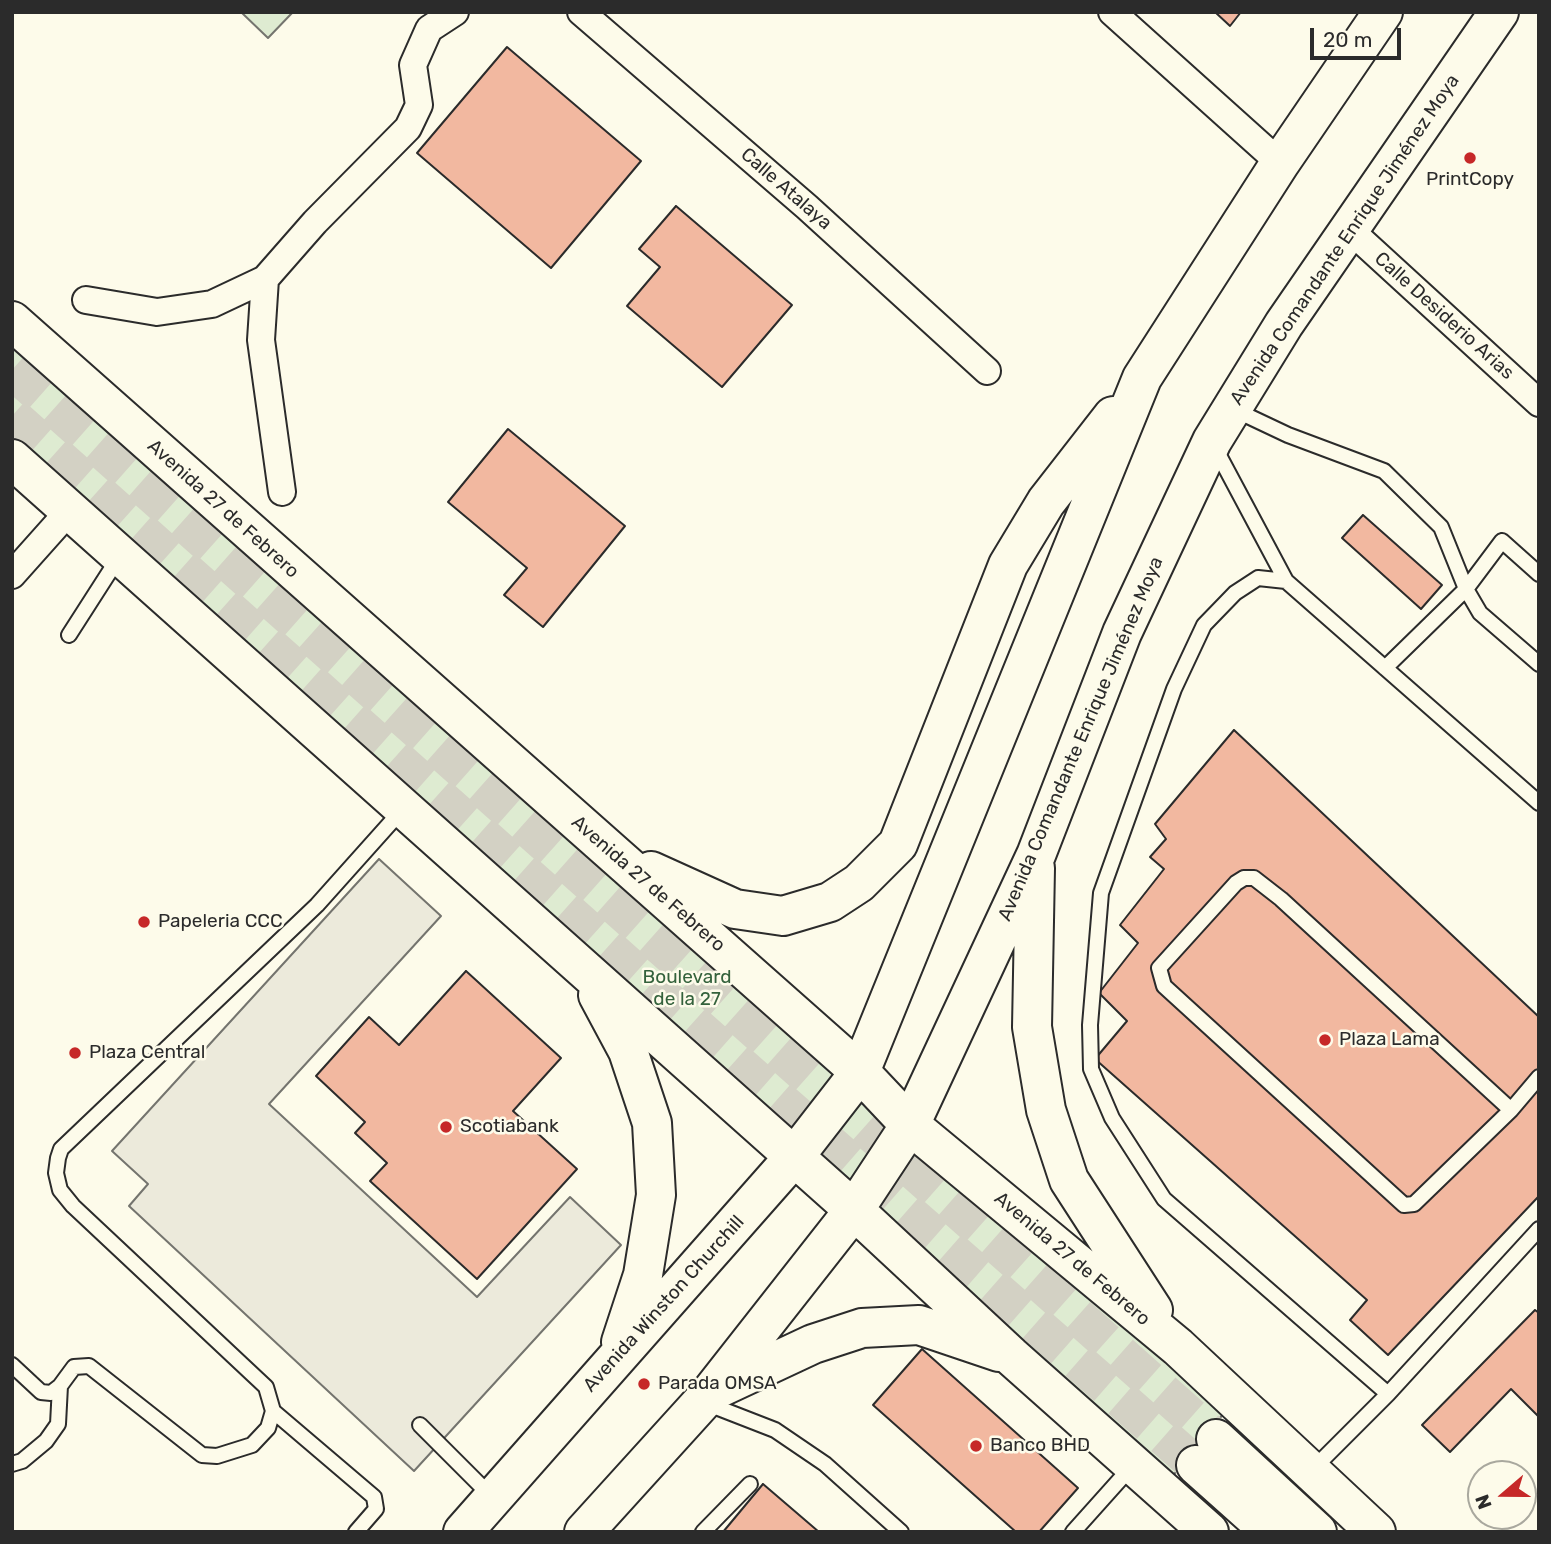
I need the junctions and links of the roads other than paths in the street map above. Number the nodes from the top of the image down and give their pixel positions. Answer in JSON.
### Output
{"nodes":[{"id":1,"x":455,"y":12,"type":"edge"},
{"id":2,"x":581,"y":12,"type":"edge"},
{"id":3,"x":1112,"y":12,"type":"edge"},
{"id":4,"x":1383,"y":12,"type":"edge"},
{"id":5,"x":1499,"y":12,"type":"edge"},
{"id":6,"x":1280,"y":163,"type":"junction"},
{"id":7,"x":1350,"y":230,"type":"junction"},
{"id":8,"x":265,"y":279,"type":"junction"},
{"id":9,"x":86,"y":300,"type":"dead end"},
{"id":10,"x":12,"y":320,"type":"edge"},
{"id":11,"x":987,"y":371,"type":"dead end"},
{"id":12,"x":1142,"y":378,"type":"junction"},
{"id":13,"x":1539,"y":403,"type":"edge"},
{"id":14,"x":1232,"y":409,"type":"junction"},
{"id":15,"x":1212,"y":441,"type":"junction"},
{"id":16,"x":12,"y":458,"type":"edge"},
{"id":17,"x":282,"y":492,"type":"dead end"},
{"id":18,"x":70,"y":510,"type":"junction"},
{"id":19,"x":120,"y":555,"type":"junction"},
{"id":20,"x":1539,"y":574,"type":"edge"},
{"id":21,"x":12,"y":575,"type":"edge"},
{"id":22,"x":1286,"y":581,"type":"junction"},
{"id":23,"x":1466,"y":589,"type":"junction"},
{"id":24,"x":69,"y":635,"type":"dead end"},
{"id":25,"x":1539,"y":664,"type":"edge"},
{"id":26,"x":1385,"y":668,"type":"junction"},
{"id":27,"x":1539,"y":803,"type":"edge"},
{"id":28,"x":402,"y":810,"type":"junction"},
{"id":29,"x":616,"y":855,"type":"junction"},
{"id":30,"x":1036,"y":855,"type":"junction"},
{"id":31,"x":588,"y":974,"type":"junction"},
{"id":32,"x":860,"y":1072,"type":"junction"},
{"id":33,"x":1539,"y":1077,"type":"edge"},
{"id":34,"x":1511,"y":1110,"type":"junction"},
{"id":35,"x":910,"y":1125,"type":"junction"},
{"id":36,"x":794,"y":1157,"type":"junction"},
{"id":37,"x":854,"y":1210,"type":"junction"},
{"id":38,"x":1539,"y":1229,"type":"edge"},
{"id":39,"x":1178,"y":1347,"type":"junction"},
{"id":40,"x":617,"y":1355,"type":"junction"},
{"id":41,"x":1011,"y":1356,"type":"junction"},
{"id":42,"x":12,"y":1365,"type":"edge"},
{"id":43,"x":61,"y":1386,"type":"junction"},
{"id":44,"x":1388,"y":1394,"type":"junction"},
{"id":45,"x":706,"y":1397,"type":"junction"},
{"id":46,"x":272,"y":1411,"type":"junction"},
{"id":47,"x":420,"y":1425,"type":"dead end"},
{"id":48,"x":12,"y":1464,"type":"edge"},
{"id":49,"x":1134,"y":1465,"type":"junction"},
{"id":50,"x":1310,"y":1473,"type":"junction"},
{"id":51,"x":750,"y":1484,"type":"dead end"},
{"id":52,"x":493,"y":1498,"type":"junction"},
{"id":53,"x":356,"y":1532,"type":"edge"},
{"id":54,"x":463,"y":1532,"type":"edge"},
{"id":55,"x":584,"y":1532,"type":"edge"},
{"id":56,"x":703,"y":1532,"type":"edge"},
{"id":57,"x":901,"y":1532,"type":"edge"},
{"id":58,"x":1073,"y":1532,"type":"edge"},
{"id":59,"x":1209,"y":1532,"type":"edge"},
{"id":60,"x":1271,"y":1532,"type":"edge"},
{"id":61,"x":1317,"y":1532,"type":"edge"},
{"id":62,"x":1376,"y":1532,"type":"edge"}],
"edges":[{"from":1,"to":8,"type":"street"},
{"from":2,"to":11,"type":"street","name":"Calle Atalaya"},
{"from":3,"to":6,"type":"street"},
{"from":4,"to":6,"type":"main road"},
{"from":5,"to":7,"type":"main road","name":"Avenida Comandante Enrique Jiménez Moya"},
{"from":6,"to":12,"type":"main road"},
{"from":7,"to":13,"type":"street","name":"Calle Desiderio Arias"},
{"from":7,"to":14,"type":"main road","name":"Avenida Comandante Enrique Jiménez Moya"},
{"from":8,"to":9,"type":"street"},
{"from":8,"to":17,"type":"street"},
{"from":10,"to":29,"type":"main road","name":"Avenida 27 de Febrero"},
{"from":12,"to":29,"type":"main road"},
{"from":12,"to":32,"type":"main road"},
{"from":14,"to":15,"type":"main road","name":"Avenida Comandante Enrique Jiménez Moya"},
{"from":14,"to":23,"type":"lane"},
{"from":15,"to":22,"type":"lane"},
{"from":15,"to":30,"type":"main road","name":"Avenida Comandante Enrique Jiménez Moya"},
{"from":16,"to":18,"type":"main road"},
{"from":18,"to":19,"type":"main road"},
{"from":18,"to":21,"type":"street"},
{"from":19,"to":24,"type":"lane"},
{"from":19,"to":28,"type":"main road"},
{"from":20,"to":23,"type":"lane"},
{"from":22,"to":26,"type":"lane"},
{"from":22,"to":44,"type":"lane"},
{"from":23,"to":25,"type":"lane"},
{"from":23,"to":26,"type":"lane"},
{"from":26,"to":27,"type":"lane"},
{"from":28,"to":31,"type":"main road"},
{"from":28,"to":46,"type":"lane"},
{"from":29,"to":32,"type":"main road","name":"Avenida 27 de Febrero"},
{"from":30,"to":35,"type":"main road","name":"Avenida Comandante Enrique Jiménez Moya"},
{"from":30,"to":39,"type":"main road"},
{"from":31,"to":36,"type":"main road"},
{"from":31,"to":40,"type":"main road"},
{"from":32,"to":35,"type":"main road","name":"Avenida 27 de Febrero"},
{"from":32,"to":36,"type":"main road","name":"Avenida Winston Churchill"},
{"from":33,"to":34,"type":"lane"},
{"from":34,"to":34,"type":"lane"},
{"from":35,"to":37,"type":"main road"},
{"from":35,"to":39,"type":"main road","name":"Avenida 27 de Febrero"},
{"from":36,"to":37,"type":"main road"},
{"from":36,"to":40,"type":"main road","name":"Avenida Winston Churchill"},
{"from":37,"to":41,"type":"main road"},
{"from":37,"to":45,"type":"main road"},
{"from":38,"to":44,"type":"lane"},
{"from":39,"to":50,"type":"main road","name":"Avenida 27 de Febrero"},
{"from":40,"to":52,"type":"main road","name":"Avenida Winston Churchill"},
{"from":41,"to":45,"type":"main road"},
{"from":41,"to":49,"type":"main road"},
{"from":42,"to":43,"type":"lane"},
{"from":43,"to":46,"type":"lane"},
{"from":43,"to":48,"type":"lane"},
{"from":44,"to":50,"type":"lane"},
{"from":45,"to":55,"type":"main road"},
{"from":45,"to":57,"type":"lane"},
{"from":46,"to":53,"type":"lane"},
{"from":47,"to":52,"type":"lane"},
{"from":49,"to":58,"type":"lane"},
{"from":49,"to":59,"type":"main road"},
{"from":50,"to":62,"type":"main road","name":"Avenida 27 de Febrero"},
{"from":51,"to":56,"type":"lane"},
{"from":52,"to":54,"type":"main road","name":"Avenida Winston Churchill"},
{"from":60,"to":61,"type":"main road"}]}
